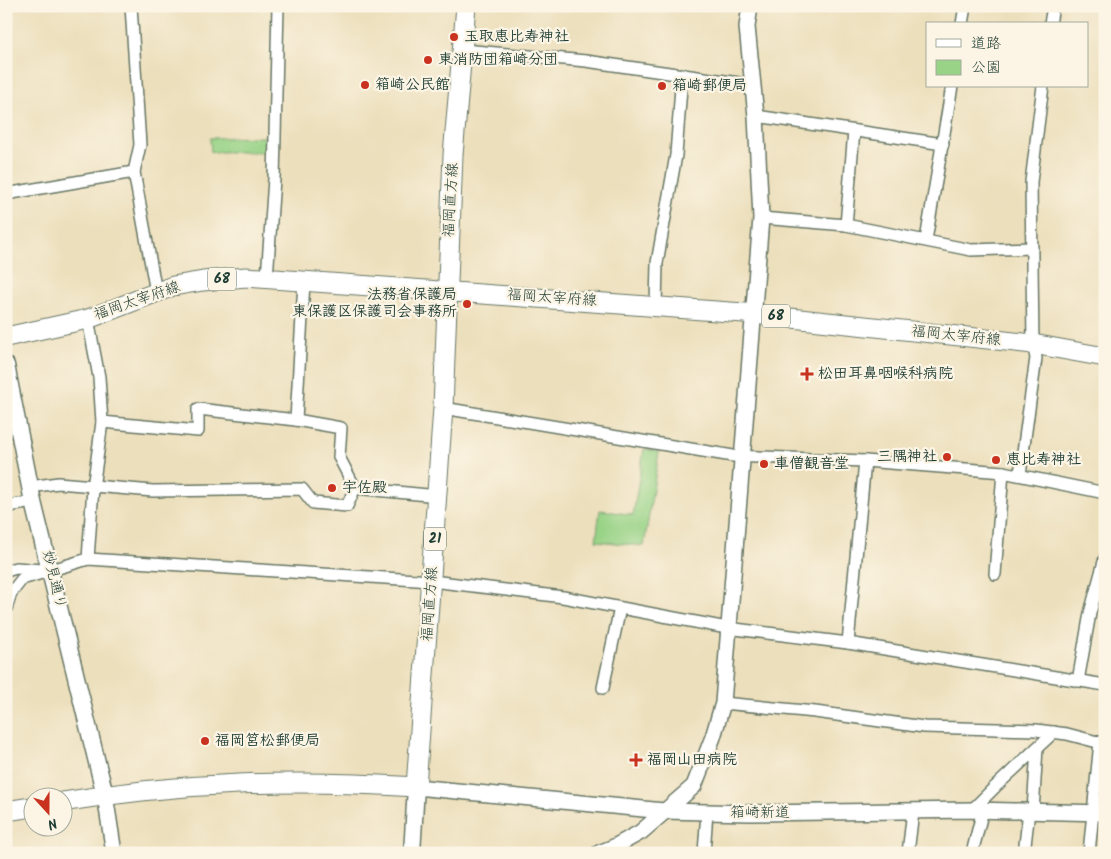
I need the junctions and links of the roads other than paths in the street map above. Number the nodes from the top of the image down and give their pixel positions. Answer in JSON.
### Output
{"nodes":[{"id":1,"x":131,"y":6,"type":"edge"},
{"id":2,"x":278,"y":6,"type":"edge"},
{"id":3,"x":466,"y":6,"type":"edge"},
{"id":4,"x":750,"y":6,"type":"edge"},
{"id":5,"x":965,"y":6,"type":"edge"},
{"id":6,"x":1052,"y":6,"type":"edge"},
{"id":7,"x":962,"y":22,"type":"edge"},
{"id":8,"x":1050,"y":22,"type":"edge"},
{"id":9,"x":463,"y":50,"type":"junction"},
{"id":10,"x":682,"y":74,"type":"junction"},
{"id":11,"x":753,"y":85,"type":"junction"},
{"id":12,"x":952,"y":88,"type":"edge"},
{"id":13,"x":1043,"y":88,"type":"edge"},
{"id":14,"x":756,"y":116,"type":"junction"},
{"id":15,"x":854,"y":131,"type":"junction"},
{"id":16,"x":943,"y":144,"type":"junction"},
{"id":17,"x":134,"y":172,"type":"junction"},
{"id":18,"x":6,"y":194,"type":"edge"},
{"id":19,"x":762,"y":218,"type":"junction"},
{"id":20,"x":846,"y":225,"type":"junction"},
{"id":21,"x":926,"y":240,"type":"junction"},
{"id":22,"x":1032,"y":248,"type":"junction"},
{"id":23,"x":267,"y":278,"type":"junction"},
{"id":24,"x":304,"y":282,"type":"junction"},
{"id":25,"x":446,"y":290,"type":"junction"},
{"id":26,"x":156,"y":292,"type":"junction"},
{"id":27,"x":656,"y":306,"type":"junction"},
{"id":28,"x":754,"y":314,"type":"junction"},
{"id":29,"x":88,"y":319,"type":"junction"},
{"id":30,"x":6,"y":337,"type":"edge"},
{"id":31,"x":1033,"y":344,"type":"junction"},
{"id":32,"x":1105,"y":357,"type":"edge"},
{"id":33,"x":6,"y":365,"type":"edge"},
{"id":34,"x":443,"y":408,"type":"junction"},
{"id":35,"x":296,"y":420,"type":"junction"},
{"id":36,"x":102,"y":422,"type":"junction"},
{"id":37,"x":743,"y":457,"type":"junction"},
{"id":38,"x":865,"y":461,"type":"junction"},
{"id":39,"x":1003,"y":472,"type":"junction"},
{"id":40,"x":1020,"y":474,"type":"junction"},
{"id":41,"x":93,"y":488,"type":"junction"},
{"id":42,"x":356,"y":488,"type":"junction"},
{"id":43,"x":1105,"y":492,"type":"edge"},
{"id":44,"x":32,"y":495,"type":"junction"},
{"id":45,"x":438,"y":496,"type":"junction"},
{"id":46,"x":6,"y":509,"type":"edge"},
{"id":47,"x":88,"y":559,"type":"junction"},
{"id":48,"x":1104,"y":562,"type":"edge"},
{"id":49,"x":52,"y":570,"type":"junction"},
{"id":50,"x":6,"y":571,"type":"edge"},
{"id":51,"x":995,"y":574,"type":"dead end"},
{"id":52,"x":432,"y":581,"type":"junction"},
{"id":53,"x":620,"y":608,"type":"junction"},
{"id":54,"x":6,"y":609,"type":"edge"},
{"id":55,"x":727,"y":628,"type":"junction"},
{"id":56,"x":848,"y":643,"type":"junction"},
{"id":57,"x":1078,"y":681,"type":"junction"},
{"id":58,"x":1105,"y":685,"type":"edge"},
{"id":59,"x":603,"y":688,"type":"dead end"},
{"id":60,"x":723,"y":703,"type":"junction"},
{"id":61,"x":1054,"y":732,"type":"junction"},
{"id":62,"x":1102,"y":743,"type":"edge"},
{"id":63,"x":1037,"y":748,"type":"junction"},
{"id":64,"x":416,"y":787,"type":"junction"},
{"id":65,"x":105,"y":795,"type":"junction"},
{"id":66,"x":72,"y":800,"type":"edge"},
{"id":67,"x":22,"y":809,"type":"edge"},
{"id":68,"x":978,"y":810,"type":"junction"},
{"id":69,"x":6,"y":811,"type":"edge"},
{"id":70,"x":664,"y":811,"type":"junction"},
{"id":71,"x":913,"y":811,"type":"junction"},
{"id":72,"x":1031,"y":811,"type":"junction"},
{"id":73,"x":707,"y":812,"type":"junction"},
{"id":74,"x":1099,"y":813,"type":"edge"},
{"id":75,"x":114,"y":853,"type":"edge"},
{"id":76,"x":412,"y":853,"type":"edge"},
{"id":77,"x":599,"y":853,"type":"edge"},
{"id":78,"x":704,"y":853,"type":"edge"},
{"id":79,"x":908,"y":853,"type":"edge"},
{"id":80,"x":972,"y":853,"type":"edge"},
{"id":81,"x":1024,"y":853,"type":"edge"},
{"id":82,"x":1089,"y":853,"type":"edge"}],
"edges":[{"from":1,"to":17,"type":"street"},
{"from":2,"to":23,"type":"street"},
{"from":3,"to":9,"type":"main road","name":"福岡直方線","number":"21"},
{"from":4,"to":11,"type":"street"},
{"from":5,"to":7,"type":"street"},
{"from":6,"to":8,"type":"street"},
{"from":9,"to":10,"type":"street"},
{"from":9,"to":25,"type":"main road","name":"福岡直方線","number":"21"},
{"from":10,"to":11,"type":"street"},
{"from":10,"to":27,"type":"street"},
{"from":11,"to":14,"type":"street"},
{"from":12,"to":16,"type":"street"},
{"from":13,"to":22,"type":"street"},
{"from":14,"to":15,"type":"street"},
{"from":14,"to":19,"type":"street"},
{"from":15,"to":16,"type":"street"},
{"from":15,"to":20,"type":"street"},
{"from":16,"to":21,"type":"street"},
{"from":17,"to":18,"type":"street"},
{"from":17,"to":26,"type":"street"},
{"from":19,"to":20,"type":"street"},
{"from":19,"to":28,"type":"street"},
{"from":20,"to":21,"type":"street"},
{"from":21,"to":22,"type":"street"},
{"from":22,"to":31,"type":"street"},
{"from":23,"to":24,"type":"main road","name":"福岡太宰府線","number":"68"},
{"from":23,"to":26,"type":"main road","name":"福岡太宰府線","number":"68"},
{"from":24,"to":25,"type":"main road","name":"福岡太宰府線","number":"68"},
{"from":24,"to":35,"type":"street"},
{"from":25,"to":27,"type":"main road","name":"福岡太宰府線","number":"68"},
{"from":25,"to":34,"type":"main road","name":"福岡直方線","number":"21"},
{"from":26,"to":29,"type":"main road","name":"福岡太宰府線","number":"68"},
{"from":27,"to":28,"type":"main road","name":"福岡太宰府線","number":"68"},
{"from":28,"to":31,"type":"main road","name":"福岡太宰府線","number":"68"},
{"from":28,"to":37,"type":"street"},
{"from":29,"to":30,"type":"main road","name":"福岡太宰府線","number":"68"},
{"from":29,"to":36,"type":"street"},
{"from":31,"to":32,"type":"main road","name":"福岡太宰府線","number":"68"},
{"from":31,"to":40,"type":"street"},
{"from":33,"to":44,"type":"main road","name":"妙見通り"},
{"from":34,"to":37,"type":"street"},
{"from":34,"to":45,"type":"main road","name":"福岡直方線","number":"21"},
{"from":35,"to":36,"type":"street"},
{"from":35,"to":42,"type":"street"},
{"from":36,"to":41,"type":"street"},
{"from":37,"to":38,"type":"street"},
{"from":37,"to":55,"type":"street"},
{"from":38,"to":39,"type":"street"},
{"from":38,"to":56,"type":"street"},
{"from":39,"to":40,"type":"street"},
{"from":39,"to":51,"type":"street"},
{"from":40,"to":43,"type":"street"},
{"from":41,"to":42,"type":"street"},
{"from":41,"to":44,"type":"street"},
{"from":41,"to":47,"type":"street"},
{"from":42,"to":45,"type":"street"},
{"from":44,"to":46,"type":"street"},
{"from":44,"to":49,"type":"main road","name":"妙見通り"},
{"from":45,"to":52,"type":"main road","name":"福岡直方線","number":"21"},
{"from":47,"to":49,"type":"street"},
{"from":47,"to":52,"type":"street"},
{"from":48,"to":57,"type":"street"},
{"from":49,"to":50,"type":"street"},
{"from":49,"to":54,"type":"street"},
{"from":49,"to":65,"type":"main road","name":"妙見通り"},
{"from":52,"to":53,"type":"street"},
{"from":52,"to":64,"type":"main road","name":"福岡直方線","number":"21"},
{"from":53,"to":55,"type":"street"},
{"from":53,"to":59,"type":"street"},
{"from":55,"to":56,"type":"street"},
{"from":55,"to":60,"type":"street"},
{"from":56,"to":57,"type":"street"},
{"from":57,"to":58,"type":"street"},
{"from":60,"to":61,"type":"street"},
{"from":60,"to":70,"type":"street"},
{"from":61,"to":62,"type":"street"},
{"from":61,"to":63,"type":"street"},
{"from":62,"to":74,"type":"street"},
{"from":63,"to":68,"type":"street"},
{"from":63,"to":72,"type":"street"},
{"from":64,"to":65,"type":"main road"},
{"from":64,"to":70,"type":"street","name":"箱崎新道"},
{"from":64,"to":76,"type":"main road"},
{"from":65,"to":66,"type":"main road"},
{"from":65,"to":75,"type":"street"},
{"from":67,"to":69,"type":"main road"},
{"from":68,"to":71,"type":"street","name":"箱崎新道"},
{"from":68,"to":72,"type":"street","name":"箱崎新道"},
{"from":68,"to":80,"type":"street"},
{"from":70,"to":73,"type":"street","name":"箱崎新道"},
{"from":70,"to":77,"type":"street"},
{"from":71,"to":73,"type":"street","name":"箱崎新道"},
{"from":71,"to":79,"type":"street"},
{"from":72,"to":74,"type":"street","name":"箱崎新道"},
{"from":72,"to":81,"type":"street"},
{"from":73,"to":78,"type":"street"},
{"from":74,"to":82,"type":"street"}]}
